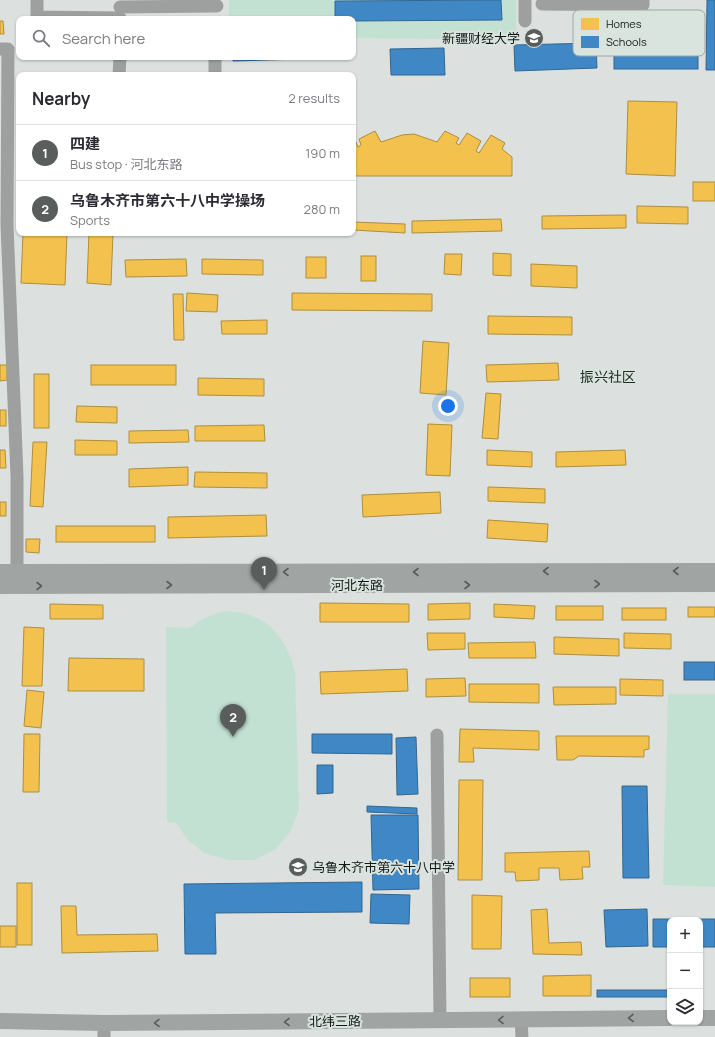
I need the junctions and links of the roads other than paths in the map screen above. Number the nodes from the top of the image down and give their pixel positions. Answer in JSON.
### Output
{"nodes":[{"id":1,"x":37,"y":0,"type":"edge"},
{"id":2,"x":525,"y":0,"type":"edge"},
{"id":3,"x":643,"y":0,"type":"edge"},
{"id":4,"x":542,"y":4,"type":"dead end"},
{"id":5,"x":217,"y":8,"type":"edge"},
{"id":6,"x":120,"y":11,"type":"edge"},
{"id":7,"x":37,"y":16,"type":"edge"},
{"id":8,"x":51,"y":16,"type":"edge"},
{"id":9,"x":525,"y":21,"type":"dead end"},
{"id":10,"x":0,"y":49,"type":"edge"},
{"id":11,"x":120,"y":60,"type":"edge"},
{"id":12,"x":215,"y":60,"type":"edge"},
{"id":13,"x":119,"y":72,"type":"edge"},
{"id":14,"x":215,"y":72,"type":"edge"},
{"id":15,"x":715,"y":571,"type":"edge"},
{"id":16,"x":0,"y":572,"type":"edge"},
{"id":17,"x":17,"y":572,"type":"junction"},
{"id":18,"x":715,"y":584,"type":"edge"},
{"id":19,"x":0,"y":586,"type":"edge"},
{"id":20,"x":437,"y":734,"type":"dead end"},
{"id":21,"x":667,"y":1018,"type":"edge"},
{"id":22,"x":703,"y":1018,"type":"edge"},
{"id":23,"x":715,"y":1018,"type":"edge"},
{"id":24,"x":521,"y":1019,"type":"junction"},
{"id":25,"x":440,"y":1020,"type":"junction"},
{"id":26,"x":0,"y":1021,"type":"edge"},
{"id":27,"x":104,"y":1030,"type":"edge"},
{"id":28,"x":522,"y":1037,"type":"edge"}],
"edges":[{"from":1,"to":7,"type":"street"},
{"from":2,"to":9,"type":"street"},
{"from":3,"to":4,"type":"street"},
{"from":5,"to":6,"type":"street"},
{"from":6,"to":8,"type":"street"},
{"from":10,"to":17,"type":"street"},
{"from":11,"to":13,"type":"street"},
{"from":12,"to":14,"type":"street"},
{"from":15,"to":17,"type":"main road","one_way":true},
{"from":16,"to":17,"type":"main road"},
{"from":19,"to":18,"type":"main road","name":"河北东路","one_way":true},
{"from":20,"to":25,"type":"street"},
{"from":21,"to":24,"type":"main road","name":"北纬三路","one_way":true},
{"from":22,"to":23,"type":"main road"},
{"from":24,"to":25,"type":"main road","name":"北纬三路","one_way":true},
{"from":24,"to":28,"type":"street"},
{"from":25,"to":27,"type":"main road","name":"北纬三路","one_way":true},
{"from":26,"to":27,"type":"main road","name":"北纬三路"}]}
